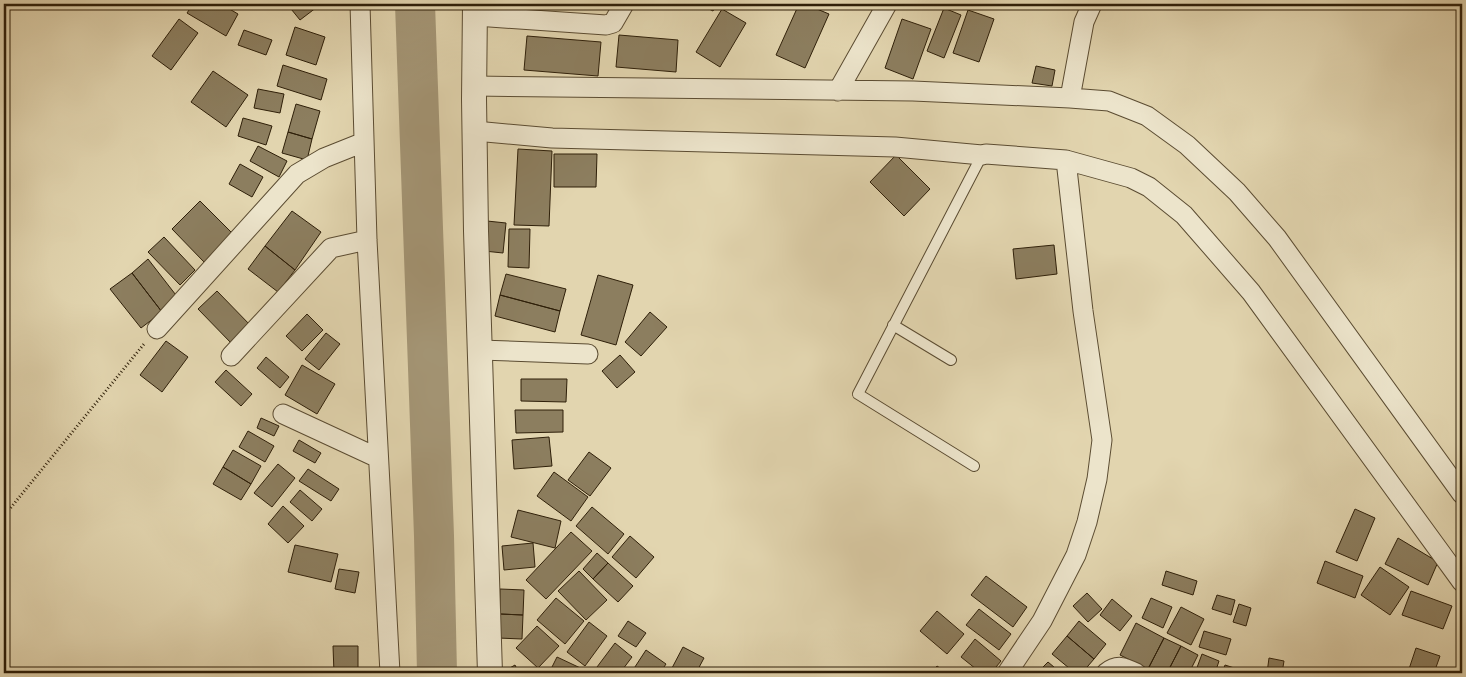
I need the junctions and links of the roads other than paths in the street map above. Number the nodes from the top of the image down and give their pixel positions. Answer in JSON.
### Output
{"nodes":[{"id":1,"x":360,"y":4,"type":"edge"},
{"id":2,"x":624,"y":4,"type":"edge"},
{"id":3,"x":887,"y":4,"type":"edge"},
{"id":4,"x":1092,"y":4,"type":"edge"},
{"id":5,"x":475,"y":10,"type":"edge"},
{"id":6,"x":838,"y":91,"type":"junction"},
{"id":7,"x":1070,"y":98,"type":"junction"},
{"id":8,"x":474,"y":109,"type":"junction"},
{"id":9,"x":364,"y":142,"type":"junction"},
{"id":10,"x":982,"y":156,"type":"junction"},
{"id":11,"x":1066,"y":160,"type":"junction"},
{"id":12,"x":367,"y":240,"type":"junction"},
{"id":13,"x":893,"y":325,"type":"junction"},
{"id":14,"x":157,"y":328,"type":"road end"},
{"id":15,"x":480,"y":350,"type":"junction"},
{"id":16,"x":588,"y":354,"type":"dead end"},
{"id":17,"x":232,"y":356,"type":"dead end"},
{"id":18,"x":951,"y":360,"type":"dead end"},
{"id":19,"x":283,"y":414,"type":"dead end"},
{"id":20,"x":378,"y":458,"type":"junction"},
{"id":21,"x":974,"y":466,"type":"dead end"},
{"id":22,"x":1462,"y":494,"type":"edge"},
{"id":23,"x":1462,"y":582,"type":"edge"},
{"id":24,"x":390,"y":673,"type":"edge"},
{"id":25,"x":490,"y":673,"type":"edge"},
{"id":26,"x":1007,"y":673,"type":"edge"},
{"id":27,"x":1106,"y":673,"type":"edge"},
{"id":28,"x":1136,"y":673,"type":"edge"}],
"edges":[{"from":1,"to":9,"type":"street"},
{"from":2,"to":5,"type":"street"},
{"from":3,"to":6,"type":"street"},
{"from":4,"to":7,"type":"street"},
{"from":5,"to":8,"type":"street"},
{"from":6,"to":7,"type":"street"},
{"from":6,"to":8,"type":"street"},
{"from":7,"to":22,"type":"street"},
{"from":8,"to":10,"type":"street"},
{"from":8,"to":15,"type":"street"},
{"from":9,"to":12,"type":"street"},
{"from":9,"to":14,"type":"street"},
{"from":10,"to":11,"type":"street"},
{"from":10,"to":13,"type":"lane"},
{"from":11,"to":23,"type":"street"},
{"from":11,"to":26,"type":"street"},
{"from":12,"to":17,"type":"street"},
{"from":12,"to":20,"type":"street"},
{"from":13,"to":18,"type":"lane"},
{"from":13,"to":21,"type":"lane"},
{"from":15,"to":16,"type":"street"},
{"from":15,"to":25,"type":"street"},
{"from":19,"to":20,"type":"street"},
{"from":20,"to":24,"type":"street"},
{"from":27,"to":28,"type":"street"}]}
